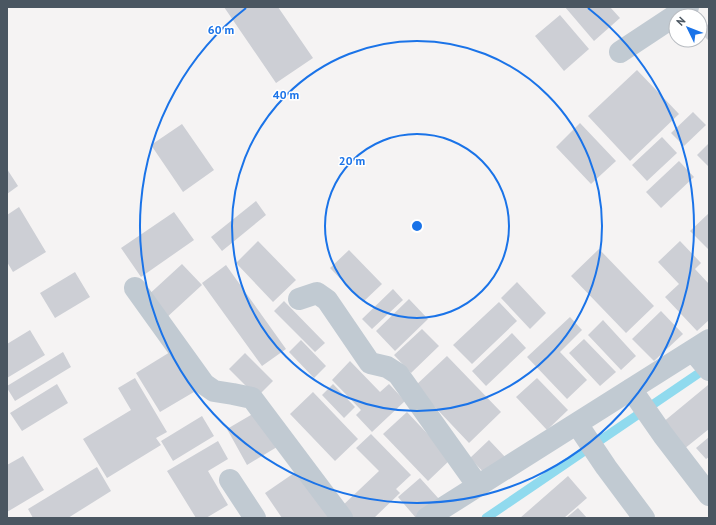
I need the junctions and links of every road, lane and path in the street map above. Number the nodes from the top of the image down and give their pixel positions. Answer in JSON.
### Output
{"nodes":[{"id":1,"x":688,"y":7,"type":"edge"},
{"id":2,"x":620,"y":52,"type":"dead end"},
{"id":3,"x":135,"y":288,"type":"dead end"},
{"id":4,"x":299,"y":299,"type":"dead end"},
{"id":5,"x":704,"y":357,"type":"edge"},
{"id":6,"x":637,"y":398,"type":"junction"},
{"id":7,"x":582,"y":431,"type":"junction"},
{"id":8,"x":230,"y":480,"type":"dead end"},
{"id":9,"x":478,"y":486,"type":"junction"},
{"id":10,"x":709,"y":495,"type":"edge"},
{"id":11,"x":256,"y":518,"type":"edge"},
{"id":12,"x":342,"y":518,"type":"edge"},
{"id":13,"x":427,"y":518,"type":"edge"},
{"id":14,"x":644,"y":518,"type":"edge"}],
"edges":[{"from":1,"to":2,"type":"street"},
{"from":3,"to":12,"type":"street"},
{"from":4,"to":9,"type":"street"},
{"from":5,"to":6,"type":"street"},
{"from":6,"to":7,"type":"street"},
{"from":6,"to":10,"type":"street"},
{"from":7,"to":9,"type":"street"},
{"from":7,"to":14,"type":"street"},
{"from":8,"to":11,"type":"street"},
{"from":9,"to":13,"type":"street"}]}
